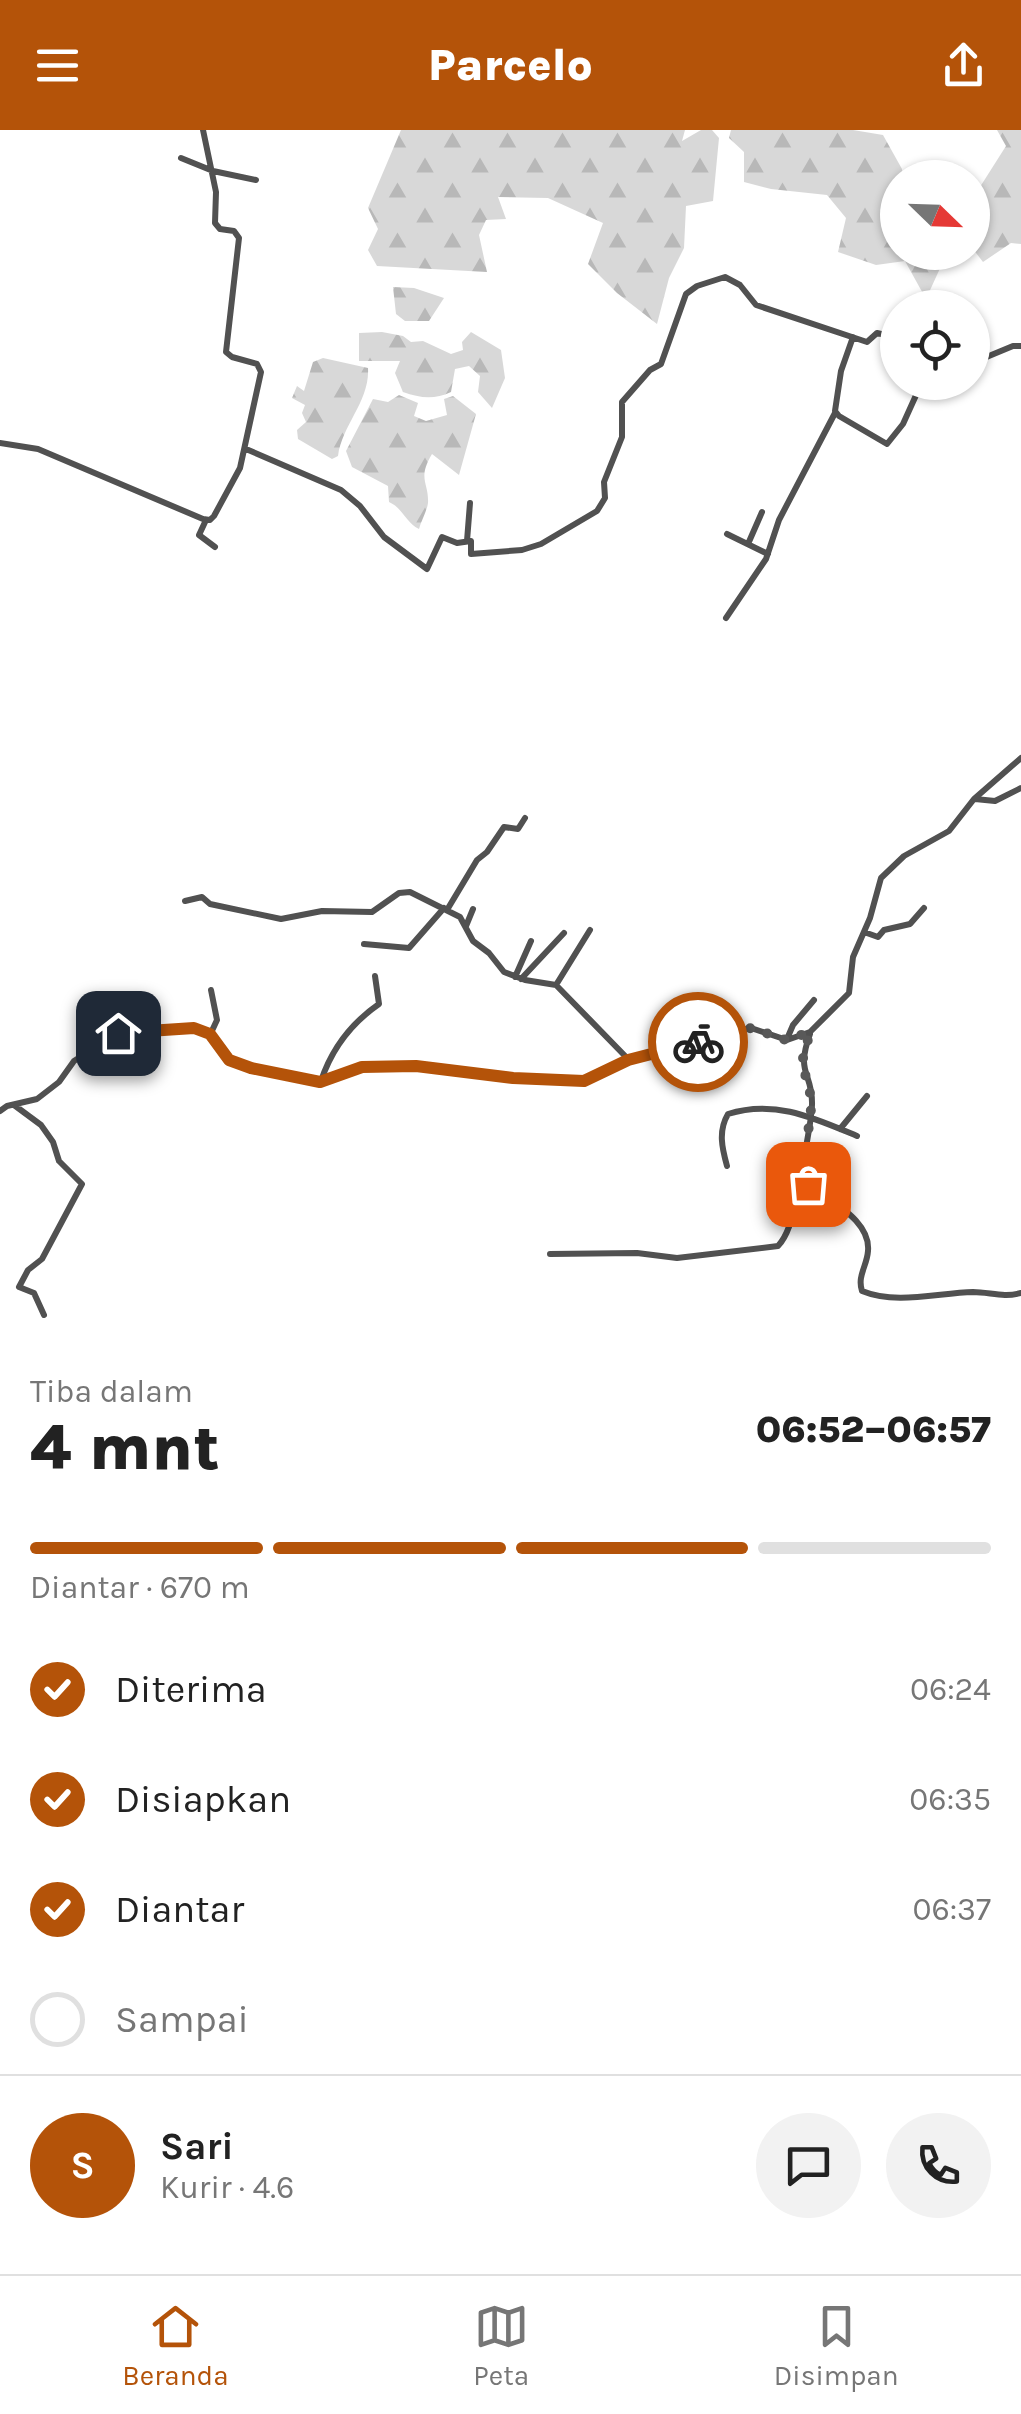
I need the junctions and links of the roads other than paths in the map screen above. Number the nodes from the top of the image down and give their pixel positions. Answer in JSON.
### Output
{"nodes":[{"id":1,"x":203,"y":130,"type":"edge"},
{"id":2,"x":181,"y":158,"type":"dead end"},
{"id":3,"x":212,"y":171,"type":"junction"},
{"id":4,"x":256,"y":180,"type":"dead end"},
{"id":5,"x":880,"y":333,"type":"edge"},
{"id":6,"x":852,"y":337,"type":"junction"},
{"id":7,"x":1021,"y":346,"type":"edge"},
{"id":8,"x":990,"y":356,"type":"edge"},
{"id":9,"x":914,"y":400,"type":"edge"},
{"id":10,"x":836,"y":413,"type":"junction"},
{"id":11,"x":0,"y":443,"type":"edge"},
{"id":12,"x":246,"y":449,"type":"junction"},
{"id":13,"x":470,"y":503,"type":"dead end"},
{"id":14,"x":762,"y":512,"type":"dead end"},
{"id":15,"x":206,"y":520,"type":"junction"},
{"id":16,"x":727,"y":534,"type":"dead end"},
{"id":17,"x":467,"y":541,"type":"junction"},
{"id":18,"x":748,"y":544,"type":"junction"},
{"id":19,"x":215,"y":547,"type":"dead end"},
{"id":20,"x":768,"y":554,"type":"junction"},
{"id":21,"x":726,"y":618,"type":"dead end"},
{"id":22,"x":1021,"y":758,"type":"edge"},
{"id":23,"x":1021,"y":788,"type":"edge"},
{"id":24,"x":974,"y":798,"type":"junction"},
{"id":25,"x":525,"y":818,"type":"dead end"},
{"id":26,"x":185,"y":901,"type":"dead end"},
{"id":27,"x":924,"y":908,"type":"dead end"},
{"id":28,"x":445,"y":909,"type":"junction"},
{"id":29,"x":472,"y":909,"type":"dead end"},
{"id":30,"x":466,"y":926,"type":"junction"},
{"id":31,"x":590,"y":930,"type":"dead end"},
{"id":32,"x":864,"y":932,"type":"junction"},
{"id":33,"x":564,"y":933,"type":"dead end"},
{"id":34,"x":532,"y":941,"type":"dead end"},
{"id":35,"x":364,"y":944,"type":"dead end"},
{"id":36,"x":375,"y":976,"type":"dead end"},
{"id":37,"x":518,"y":978,"type":"junction"},
{"id":38,"x":556,"y":985,"type":"junction"},
{"id":39,"x":210,"y":990,"type":"dead end"},
{"id":40,"x":814,"y":1000,"type":"dead end"},
{"id":41,"x":810,"y":1032,"type":"junction"},
{"id":42,"x":210,"y":1034,"type":"junction"},
{"id":43,"x":786,"y":1040,"type":"junction"},
{"id":44,"x":628,"y":1060,"type":"junction"},
{"id":45,"x":320,"y":1082,"type":"junction"},
{"id":46,"x":867,"y":1096,"type":"dead end"},
{"id":47,"x":13,"y":1104,"type":"junction"},
{"id":48,"x":0,"y":1111,"type":"edge"},
{"id":49,"x":810,"y":1116,"type":"junction"},
{"id":50,"x":840,"y":1129,"type":"junction"},
{"id":51,"x":857,"y":1136,"type":"dead end"},
{"id":52,"x":727,"y":1166,"type":"dead end"},
{"id":53,"x":804,"y":1174,"type":"junction"},
{"id":54,"x":550,"y":1254,"type":"dead end"},
{"id":55,"x":1021,"y":1293,"type":"edge"},
{"id":56,"x":44,"y":1315,"type":"dead end"}],
"edges":[{"from":1,"to":3,"type":"street"},
{"from":2,"to":3,"type":"street"},
{"from":3,"to":4,"type":"street"},
{"from":3,"to":12,"type":"street"},
{"from":5,"to":6,"type":"street"},
{"from":6,"to":10,"type":"street"},
{"from":6,"to":17,"type":"street"},
{"from":7,"to":8,"type":"street"},
{"from":9,"to":10,"type":"street"},
{"from":10,"to":20,"type":"street"},
{"from":11,"to":15,"type":"street"},
{"from":12,"to":15,"type":"street"},
{"from":12,"to":17,"type":"street"},
{"from":13,"to":17,"type":"street"},
{"from":14,"to":18,"type":"street"},
{"from":15,"to":19,"type":"street"},
{"from":16,"to":18,"type":"street"},
{"from":18,"to":20,"type":"street"},
{"from":20,"to":21,"type":"street"},
{"from":22,"to":24,"type":"street"},
{"from":23,"to":24,"type":"street"},
{"from":24,"to":32,"type":"street"},
{"from":25,"to":28,"type":"street"},
{"from":26,"to":28,"type":"street"},
{"from":27,"to":32,"type":"street"},
{"from":28,"to":30,"type":"street"},
{"from":28,"to":35,"type":"street"},
{"from":29,"to":30,"type":"street"},
{"from":30,"to":37,"type":"street"},
{"from":31,"to":38,"type":"street"},
{"from":32,"to":41,"type":"street"},
{"from":33,"to":37,"type":"street"},
{"from":34,"to":37,"type":"street"},
{"from":36,"to":45,"type":"street"},
{"from":37,"to":38,"type":"street"},
{"from":38,"to":44,"type":"street"},
{"from":39,"to":42,"type":"street"},
{"from":40,"to":43,"type":"street"},
{"from":41,"to":43,"type":"street"},
{"from":41,"to":49,"type":"street"},
{"from":42,"to":45,"type":"street"},
{"from":42,"to":47,"type":"street"},
{"from":43,"to":44,"type":"street"},
{"from":44,"to":45,"type":"street"},
{"from":46,"to":50,"type":"street"},
{"from":47,"to":48,"type":"street"},
{"from":47,"to":56,"type":"street"},
{"from":49,"to":50,"type":"street"},
{"from":49,"to":52,"type":"street"},
{"from":49,"to":53,"type":"street"},
{"from":50,"to":51,"type":"street"},
{"from":53,"to":54,"type":"street"},
{"from":53,"to":55,"type":"street"}]}
